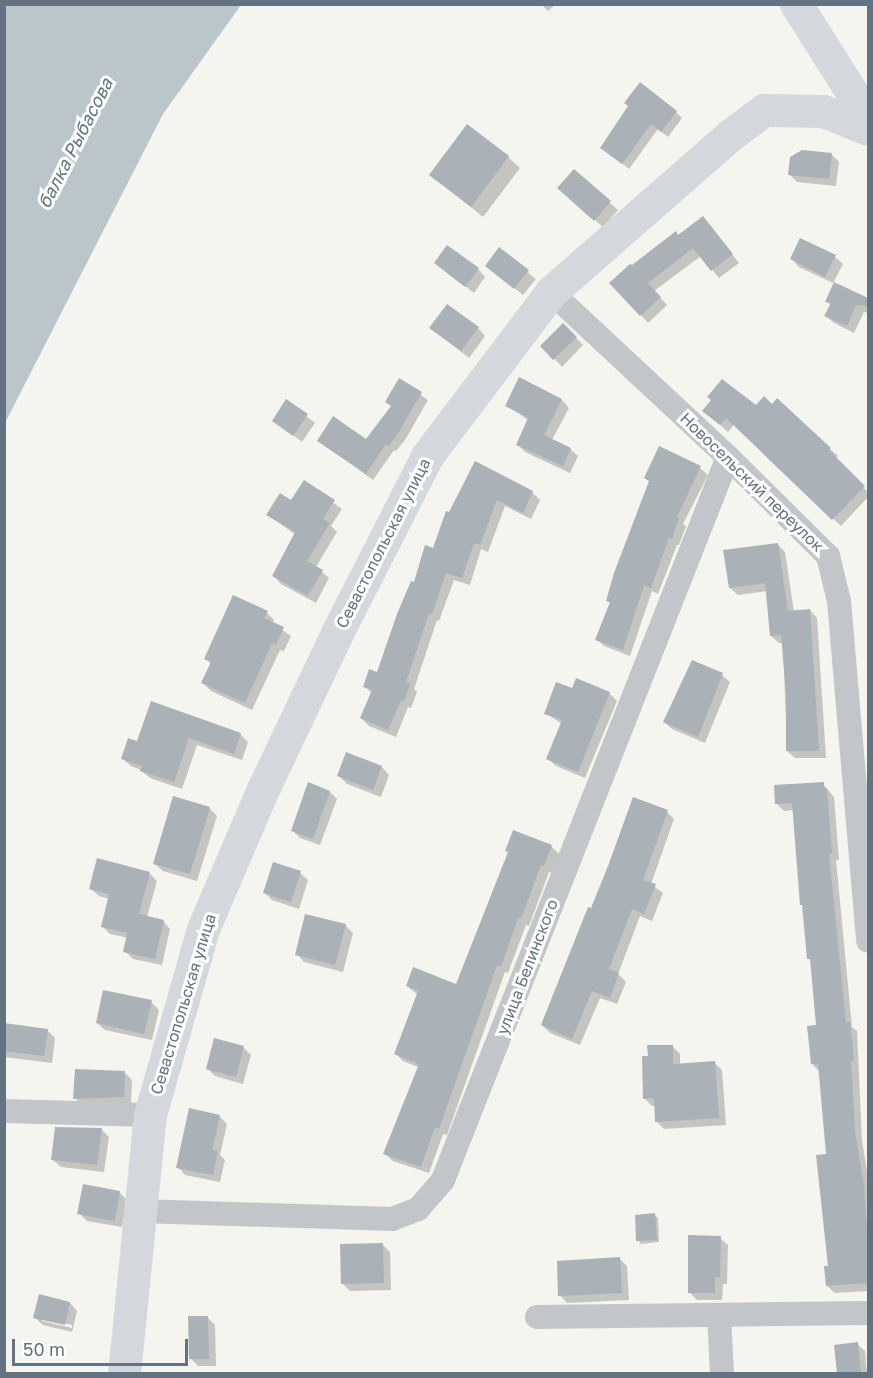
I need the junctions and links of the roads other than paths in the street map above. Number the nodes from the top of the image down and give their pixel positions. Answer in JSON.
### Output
{"nodes":[{"id":1,"x":796,"y":4,"type":"edge"},
{"id":2,"x":868,"y":118,"type":"edge"},
{"id":3,"x":868,"y":129,"type":"edge"},
{"id":4,"x":551,"y":292,"type":"junction"},
{"id":5,"x":728,"y":457,"type":"junction"},
{"id":6,"x":868,"y":940,"type":"edge"},
{"id":7,"x":4,"y":1111,"type":"edge"},
{"id":8,"x":150,"y":1115,"type":"junction"},
{"id":9,"x":140,"y":1212,"type":"junction"},
{"id":10,"x":868,"y":1313,"type":"edge"},
{"id":11,"x":719,"y":1315,"type":"junction"},
{"id":12,"x":537,"y":1317,"type":"dead end"},
{"id":13,"x":124,"y":1374,"type":"edge"},
{"id":14,"x":722,"y":1374,"type":"edge"}],
"edges":[{"from":1,"to":2,"type":"main road"},
{"from":3,"to":4,"type":"main road","name":"Севастопольская улица"},
{"from":4,"to":5,"type":"street","name":"Новосельский переулок"},
{"from":4,"to":8,"type":"main road","name":"Севастопольская улица"},
{"from":5,"to":6,"type":"street","name":"Новосельский переулок"},
{"from":5,"to":9,"type":"street","name":"улица Белинского"},
{"from":7,"to":8,"type":"street","name":"Севастопольская улица"},
{"from":8,"to":9,"type":"main road","name":"Севастопольская улица"},
{"from":9,"to":13,"type":"main road","name":"Севастопольская улица"},
{"from":10,"to":11,"type":"street"},
{"from":11,"to":12,"type":"street"},
{"from":11,"to":14,"type":"street"}]}
